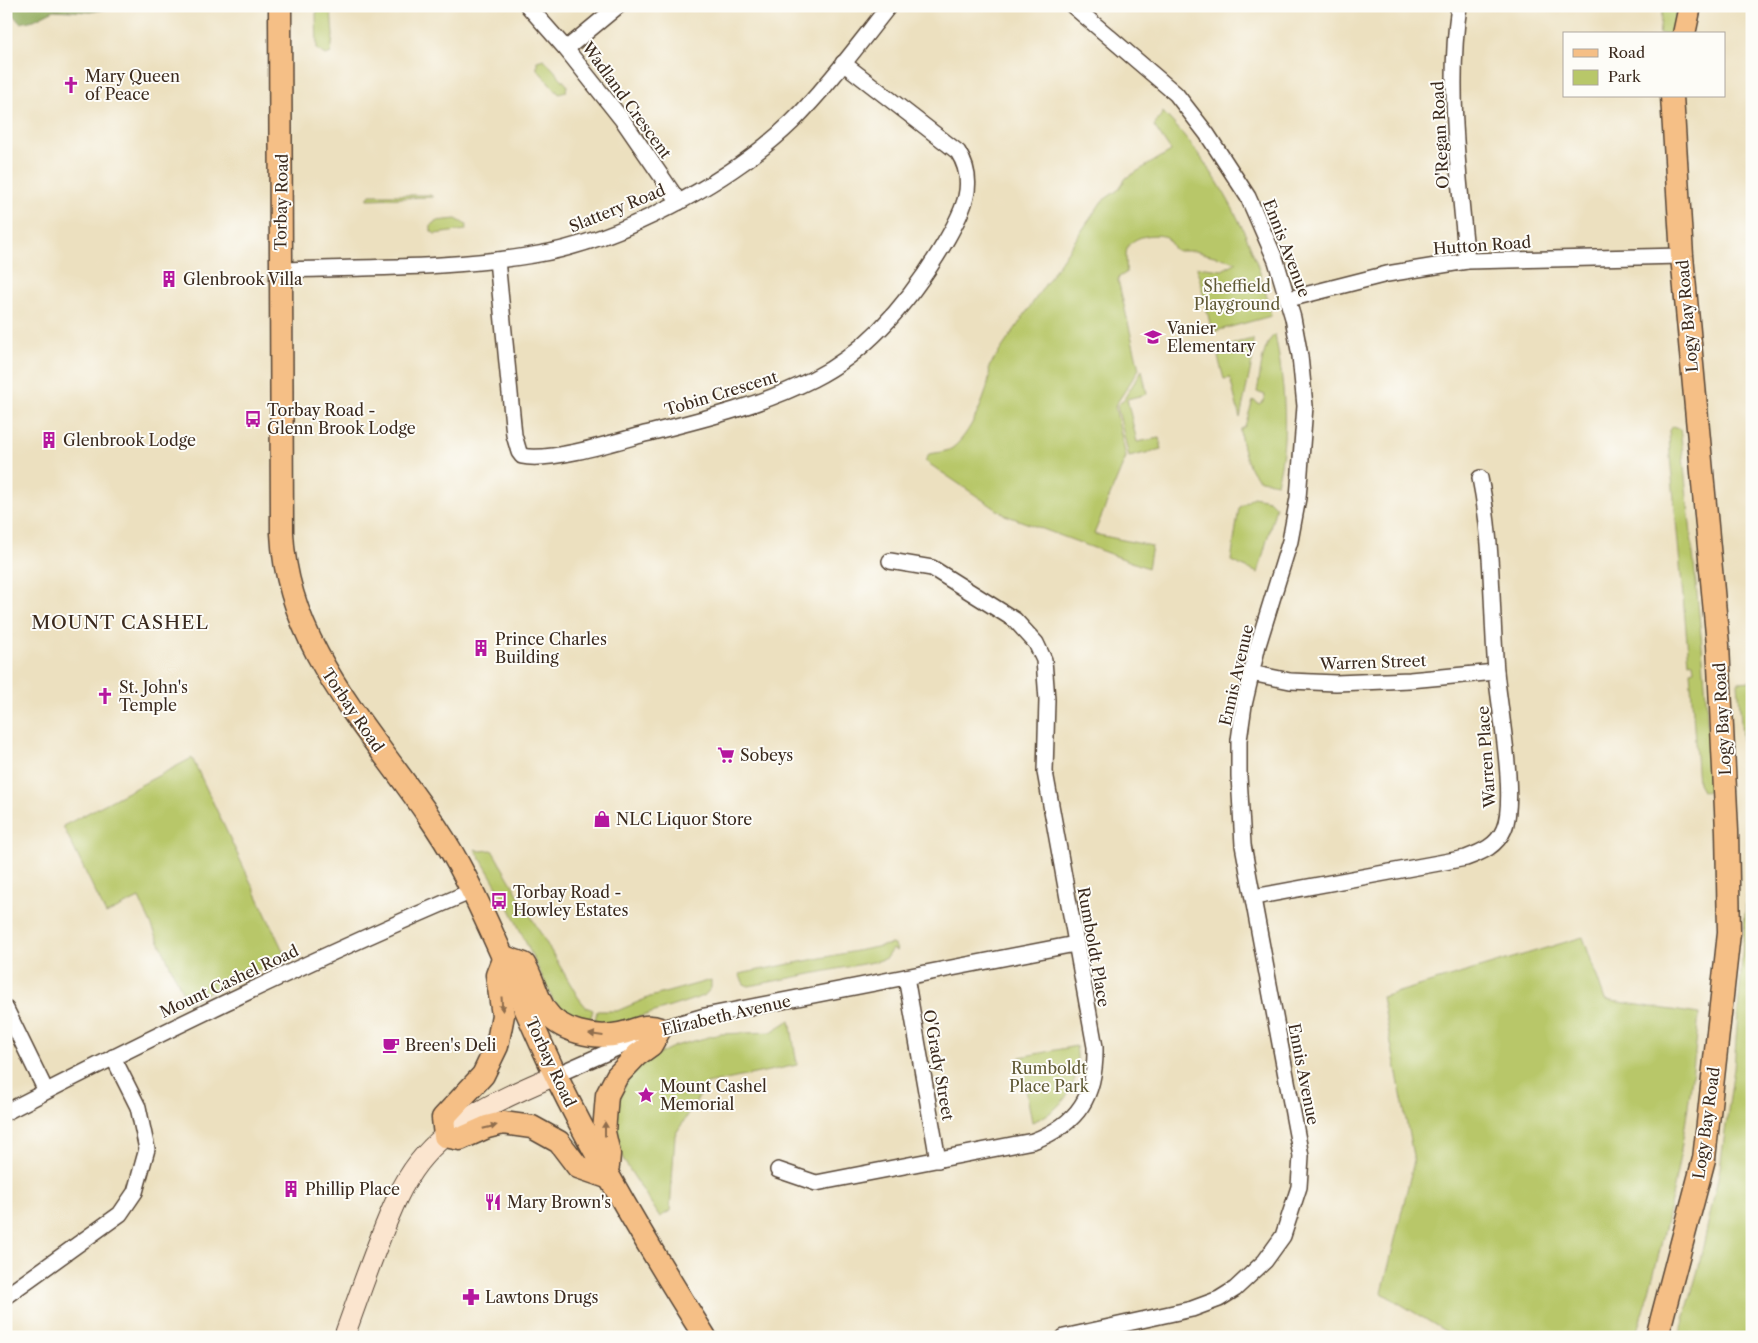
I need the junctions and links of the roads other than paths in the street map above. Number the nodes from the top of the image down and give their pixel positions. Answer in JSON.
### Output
{"nodes":[{"id":1,"x":280,"y":6,"type":"edge"},
{"id":2,"x":528,"y":6,"type":"edge"},
{"id":3,"x":618,"y":6,"type":"edge"},
{"id":4,"x":889,"y":6,"type":"edge"},
{"id":5,"x":1072,"y":6,"type":"edge"},
{"id":6,"x":1459,"y":6,"type":"edge"},
{"id":7,"x":1690,"y":6,"type":"edge"},
{"id":8,"x":1684,"y":32,"type":"edge"},
{"id":9,"x":566,"y":49,"type":"junction"},
{"id":10,"x":843,"y":63,"type":"junction"},
{"id":11,"x":1672,"y":98,"type":"edge"},
{"id":12,"x":679,"y":202,"type":"junction"},
{"id":13,"x":1682,"y":256,"type":"junction"},
{"id":14,"x":497,"y":260,"type":"junction"},
{"id":15,"x":1467,"y":261,"type":"junction"},
{"id":16,"x":281,"y":270,"type":"junction"},
{"id":17,"x":1289,"y":299,"type":"junction"},
{"id":18,"x":1480,"y":478,"type":"dead end"},
{"id":19,"x":890,"y":561,"type":"dead end"},
{"id":20,"x":1496,"y":672,"type":"junction"},
{"id":21,"x":1251,"y":673,"type":"junction"},
{"id":22,"x":472,"y":891,"type":"junction"},
{"id":23,"x":1254,"y":897,"type":"junction"},
{"id":24,"x":1075,"y":944,"type":"junction"},
{"id":25,"x":504,"y":957,"type":"junction"},
{"id":26,"x":906,"y":976,"type":"junction"},
{"id":27,"x":6,"y":1009,"type":"edge"},
{"id":28,"x":660,"y":1029,"type":"junction"},
{"id":29,"x":112,"y":1058,"type":"junction"},
{"id":30,"x":556,"y":1076,"type":"junction"},
{"id":31,"x":46,"y":1091,"type":"junction"},
{"id":32,"x":6,"y":1112,"type":"edge"},
{"id":33,"x":444,"y":1136,"type":"junction"},
{"id":34,"x":938,"y":1160,"type":"junction"},
{"id":35,"x":778,"y":1170,"type":"dead end"},
{"id":36,"x":607,"y":1177,"type":"junction"},
{"id":37,"x":6,"y":1296,"type":"edge"},
{"id":38,"x":699,"y":1334,"type":"edge"},
{"id":39,"x":1087,"y":1335,"type":"edge"},
{"id":40,"x":344,"y":1337,"type":"edge"},
{"id":41,"x":1064,"y":1337,"type":"edge"},
{"id":42,"x":1657,"y":1337,"type":"edge"}],
"edges":[{"from":1,"to":16,"type":"main road","name":"Torbay Road"},
{"from":2,"to":9,"type":"street"},
{"from":3,"to":9,"type":"street","name":"Wadland Crescent"},
{"from":4,"to":10,"type":"street","name":"Slattery Road"},
{"from":5,"to":17,"type":"street","name":"Ennis Avenue"},
{"from":6,"to":15,"type":"street","name":"O'Regan Road"},
{"from":7,"to":8,"type":"main road"},
{"from":9,"to":12,"type":"street","name":"Wadland Crescent"},
{"from":10,"to":12,"type":"street","name":"Slattery Road"},
{"from":10,"to":14,"type":"street","name":"Tobin Crescent"},
{"from":11,"to":13,"type":"main road","name":"Logy Bay Road"},
{"from":12,"to":14,"type":"street","name":"Slattery Road"},
{"from":13,"to":15,"type":"street","name":"Hutton Road"},
{"from":13,"to":42,"type":"main road","name":"Logy Bay Road"},
{"from":14,"to":16,"type":"street","name":"Slattery Road"},
{"from":15,"to":17,"type":"street","name":"Hutton Road"},
{"from":16,"to":22,"type":"main road","name":"Torbay Road"},
{"from":17,"to":21,"type":"street","name":"Ennis Avenue"},
{"from":18,"to":20,"type":"street","name":"Warren Place"},
{"from":19,"to":24,"type":"street","name":"Rumboldt Place"},
{"from":20,"to":21,"type":"street","name":"Warren Street"},
{"from":20,"to":23,"type":"street","name":"Warren Place"},
{"from":21,"to":23,"type":"street","name":"Ennis Avenue"},
{"from":22,"to":25,"type":"main road","name":"Torbay Road"},
{"from":22,"to":29,"type":"street","name":"Mount Cashel Road"},
{"from":23,"to":39,"type":"street","name":"Ennis Avenue"},
{"from":24,"to":26,"type":"street","name":"Elizabeth Avenue"},
{"from":24,"to":34,"type":"street","name":"Rumboldt Place"},
{"from":28,"to":25,"type":"main road","one_way":true},
{"from":25,"to":30,"type":"main road","name":"Torbay Road"},
{"from":25,"to":33,"type":"main road","one_way":true},
{"from":26,"to":28,"type":"street","name":"Elizabeth Avenue"},
{"from":26,"to":34,"type":"street","name":"O'Grady Street"},
{"from":27,"to":31,"type":"street"},
{"from":28,"to":30,"type":"street","name":"Elizabeth Avenue"},
{"from":36,"to":28,"type":"main road","one_way":true},
{"from":29,"to":31,"type":"street","name":"Mount Cashel Road"},
{"from":29,"to":37,"type":"street"},
{"from":30,"to":33,"type":"main road","name":"Elizabeth Avenue"},
{"from":30,"to":36,"type":"main road","name":"Torbay Road"},
{"from":31,"to":32,"type":"street","name":"Mount Cashel Road"},
{"from":33,"to":36,"type":"main road","one_way":true},
{"from":33,"to":40,"type":"main road","name":"Elizabeth Avenue"},
{"from":34,"to":35,"type":"street","name":"Rumboldt Place"},
{"from":36,"to":38,"type":"main road","name":"Torbay Road"},
{"from":39,"to":41,"type":"street","name":"Ennis Avenue"}]}
